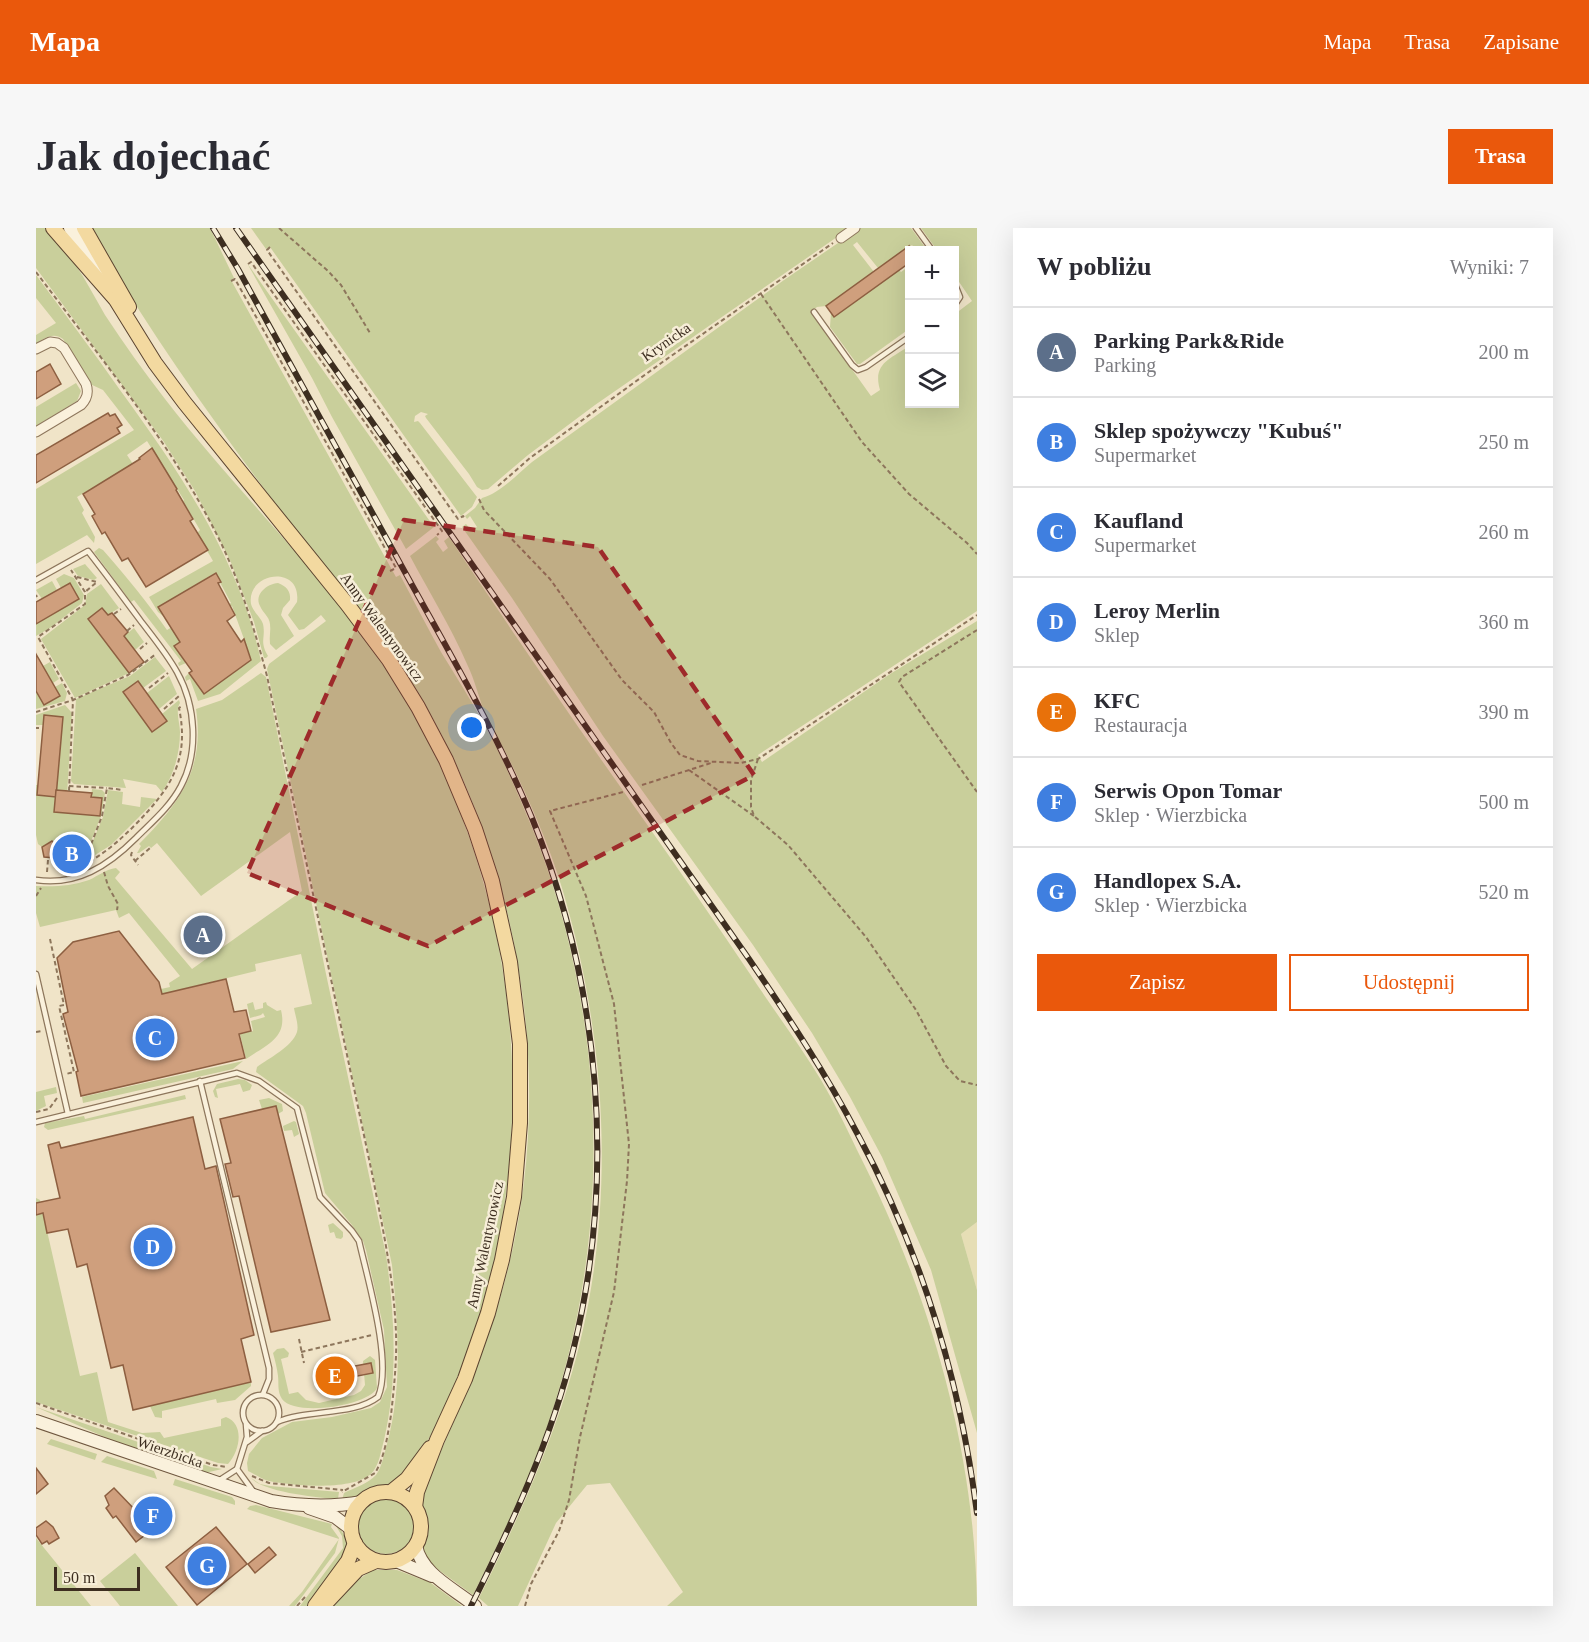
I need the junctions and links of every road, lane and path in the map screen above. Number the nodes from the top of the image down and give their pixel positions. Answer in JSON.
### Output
{"nodes":[{"id":1,"x":53,"y":228,"type":"edge"},
{"id":2,"x":70,"y":228,"type":"edge"},
{"id":3,"x":84,"y":228,"type":"edge"},
{"id":4,"x":279,"y":228,"type":"edge"},
{"id":5,"x":855,"y":228,"type":"edge"},
{"id":6,"x":916,"y":228,"type":"edge"},
{"id":7,"x":841,"y":238,"type":"joint"},
{"id":8,"x":929,"y":246,"type":"edge"},
{"id":9,"x":270,"y":247,"type":"dead end"},
{"id":10,"x":248,"y":264,"type":"dead end"},
{"id":11,"x":36,"y":272,"type":"edge"},
{"id":12,"x":231,"y":281,"type":"dead end"},
{"id":13,"x":761,"y":294,"type":"junction"},
{"id":14,"x":116,"y":300,"type":"junction"},
{"id":15,"x":814,"y":312,"type":"dead end"},
{"id":16,"x":370,"y":333,"type":"dead end"},
{"id":17,"x":905,"y":340,"type":"edge"},
{"id":18,"x":36,"y":349,"type":"edge"},
{"id":19,"x":155,"y":363,"type":"junction"},
{"id":20,"x":36,"y":432,"type":"edge"},
{"id":21,"x":498,"y":486,"type":"dead end"},
{"id":22,"x":479,"y":499,"type":"dead end"},
{"id":23,"x":464,"y":517,"type":"dead end"},
{"id":24,"x":437,"y":535,"type":"dead end"},
{"id":25,"x":977,"y":554,"type":"edge"},
{"id":26,"x":71,"y":568,"type":"dead end"},
{"id":27,"x":391,"y":572,"type":"dead end"},
{"id":28,"x":76,"y":577,"type":"junction"},
{"id":29,"x":36,"y":580,"type":"edge"},
{"id":30,"x":85,"y":592,"type":"junction"},
{"id":31,"x":117,"y":602,"type":"dead end"},
{"id":32,"x":114,"y":614,"type":"dead end"},
{"id":33,"x":977,"y":615,"type":"edge"},
{"id":34,"x":134,"y":625,"type":"dead end"},
{"id":35,"x":977,"y":630,"type":"edge"},
{"id":36,"x":127,"y":631,"type":"dead end"},
{"id":37,"x":37,"y":638,"type":"edge"},
{"id":38,"x":140,"y":649,"type":"dead end"},
{"id":39,"x":156,"y":654,"type":"junction"},
{"id":40,"x":50,"y":659,"type":"junction"},
{"id":41,"x":161,"y":661,"type":"dead end"},
{"id":42,"x":45,"y":662,"type":"dead end"},
{"id":43,"x":166,"y":668,"type":"dead end"},
{"id":44,"x":169,"y":672,"type":"junction"},
{"id":45,"x":172,"y":679,"type":"dead end"},
{"id":46,"x":62,"y":681,"type":"junction"},
{"id":47,"x":58,"y":683,"type":"dead end"},
{"id":48,"x":149,"y":688,"type":"dead end"},
{"id":49,"x":73,"y":700,"type":"junction"},
{"id":50,"x":164,"y":709,"type":"dead end"},
{"id":51,"x":36,"y":712,"type":"edge"},
{"id":52,"x":759,"y":759,"type":"junction"},
{"id":53,"x":714,"y":761,"type":"junction"},
{"id":54,"x":689,"y":770,"type":"junction"},
{"id":55,"x":642,"y":785,"type":"dead end"},
{"id":56,"x":69,"y":786,"type":"junction"},
{"id":57,"x":89,"y":787,"type":"junction"},
{"id":58,"x":107,"y":789,"type":"junction"},
{"id":59,"x":123,"y":790,"type":"dead end"},
{"id":60,"x":69,"y":791,"type":"dead end"},
{"id":61,"x":623,"y":792,"type":"dead end"},
{"id":62,"x":977,"y":792,"type":"edge"},
{"id":63,"x":89,"y":793,"type":"dead end"},
{"id":64,"x":754,"y":816,"type":"junction"},
{"id":65,"x":150,"y":848,"type":"dead end"},
{"id":66,"x":71,"y":860,"type":"junction"},
{"id":67,"x":135,"y":861,"type":"dead end"},
{"id":68,"x":83,"y":864,"type":"junction"},
{"id":69,"x":83,"y":870,"type":"dead end"},
{"id":70,"x":75,"y":872,"type":"dead end"},
{"id":71,"x":104,"y":872,"type":"dead end"},
{"id":72,"x":42,"y":875,"type":"dead end"},
{"id":73,"x":46,"y":875,"type":"junction"},
{"id":74,"x":54,"y":875,"type":"dead end"},
{"id":75,"x":36,"y":880,"type":"edge"},
{"id":76,"x":42,"y":886,"type":"dead end"},
{"id":77,"x":36,"y":896,"type":"edge"},
{"id":78,"x":117,"y":910,"type":"dead end"},
{"id":79,"x":50,"y":939,"type":"dead end"},
{"id":80,"x":36,"y":974,"type":"edge"},
{"id":81,"x":200,"y":1081,"type":"junction"},
{"id":82,"x":68,"y":1084,"type":"dead end"},
{"id":83,"x":977,"y":1085,"type":"edge"},
{"id":84,"x":68,"y":1114,"type":"junction"},
{"id":85,"x":36,"y":1122,"type":"edge"},
{"id":86,"x":380,"y":1334,"type":"junction"},
{"id":87,"x":299,"y":1339,"type":"dead end"},
{"id":88,"x":301,"y":1352,"type":"junction"},
{"id":89,"x":304,"y":1364,"type":"dead end"},
{"id":90,"x":262,"y":1394,"type":"junction"},
{"id":91,"x":36,"y":1403,"type":"edge"},
{"id":92,"x":36,"y":1421,"type":"edge"},
{"id":93,"x":278,"y":1422,"type":"junction"},
{"id":94,"x":246,"y":1424,"type":"junction"},
{"id":95,"x":263,"y":1431,"type":"junction"},
{"id":96,"x":437,"y":1440,"type":"junction"},
{"id":97,"x":245,"y":1444,"type":"junction"},
{"id":98,"x":237,"y":1469,"type":"junction"},
{"id":99,"x":208,"y":1481,"type":"junction"},
{"id":100,"x":391,"y":1492,"type":"junction"},
{"id":101,"x":260,"y":1497,"type":"junction"},
{"id":102,"x":362,"y":1502,"type":"junction"},
{"id":103,"x":296,"y":1505,"type":"junction"},
{"id":104,"x":415,"y":1507,"type":"junction"},
{"id":105,"x":351,"y":1529,"type":"junction"},
{"id":106,"x":355,"y":1543,"type":"junction"},
{"id":107,"x":416,"y":1546,"type":"junction"},
{"id":108,"x":376,"y":1560,"type":"junction"},
{"id":109,"x":396,"y":1561,"type":"junction"},
{"id":110,"x":441,"y":1581,"type":"junction"},
{"id":111,"x":311,"y":1600,"type":"edge"},
{"id":112,"x":297,"y":1606,"type":"edge"},
{"id":113,"x":323,"y":1606,"type":"edge"},
{"id":114,"x":475,"y":1606,"type":"edge"},
{"id":115,"x":525,"y":1606,"type":"edge"}],
"edges":[{"from":1,"to":14,"type":"main road","name":"Anny Walentynowicz"},
{"from":2,"to":14,"type":"street"},
{"from":3,"to":19,"type":"main road","name":"Anny Walentynowicz"},
{"from":4,"to":16,"type":"path"},
{"from":5,"to":7,"type":"street"},
{"from":6,"to":8,"type":"lane"},
{"from":7,"to":13,"type":"path","name":"Krynicka"},
{"from":9,"to":23,"type":"path"},
{"from":10,"to":24,"type":"path"},
{"from":11,"to":98,"type":"path"},
{"from":12,"to":27,"type":"path"},
{"from":13,"to":21,"type":"path","name":"Krynicka"},
{"from":13,"to":25,"type":"path"},
{"from":14,"to":19,"type":"main road","name":"Anny Walentynowicz"},
{"from":15,"to":17,"type":"lane"},
{"from":18,"to":20,"type":"street"},
{"from":19,"to":96,"type":"main road","name":"Anny Walentynowicz"},
{"from":22,"to":53,"type":"path"},
{"from":26,"to":28,"type":"path"},
{"from":28,"to":30,"type":"path"},
{"from":28,"to":30,"type":"path"},
{"from":29,"to":75,"type":"lane"},
{"from":30,"to":37,"type":"path"},
{"from":31,"to":32,"type":"path"},
{"from":33,"to":52,"type":"path"},
{"from":34,"to":36,"type":"path"},
{"from":35,"to":62,"type":"path"},
{"from":37,"to":40,"type":"path"},
{"from":38,"to":39,"type":"path"},
{"from":39,"to":41,"type":"path"},
{"from":39,"to":49,"type":"path"},
{"from":40,"to":42,"type":"path"},
{"from":40,"to":46,"type":"path"},
{"from":43,"to":44,"type":"path"},
{"from":44,"to":45,"type":"path"},
{"from":44,"to":48,"type":"path"},
{"from":46,"to":47,"type":"path"},
{"from":46,"to":49,"type":"path"},
{"from":49,"to":51,"type":"path"},
{"from":49,"to":56,"type":"path"},
{"from":50,"to":68,"type":"path"},
{"from":52,"to":53,"type":"path"},
{"from":52,"to":64,"type":"path"},
{"from":53,"to":54,"type":"path"},
{"from":54,"to":55,"type":"path"},
{"from":54,"to":64,"type":"path"},
{"from":56,"to":57,"type":"path"},
{"from":56,"to":60,"type":"path"},
{"from":57,"to":58,"type":"path"},
{"from":57,"to":63,"type":"path"},
{"from":58,"to":59,"type":"path"},
{"from":58,"to":68,"type":"path"},
{"from":61,"to":115,"type":"path"},
{"from":64,"to":83,"type":"path"},
{"from":65,"to":67,"type":"path"},
{"from":66,"to":68,"type":"path"},
{"from":66,"to":70,"type":"path"},
{"from":66,"to":73,"type":"path"},
{"from":68,"to":69,"type":"path"},
{"from":71,"to":78,"type":"path"},
{"from":72,"to":73,"type":"path"},
{"from":73,"to":74,"type":"path"},
{"from":76,"to":77,"type":"path"},
{"from":79,"to":82,"type":"path"},
{"from":80,"to":84,"type":"lane"},
{"from":81,"to":84,"type":"lane"},
{"from":81,"to":86,"type":"lane"},
{"from":81,"to":90,"type":"lane"},
{"from":84,"to":85,"type":"lane"},
{"from":86,"to":88,"type":"path"},
{"from":86,"to":93,"type":"lane"},
{"from":87,"to":88,"type":"path"},
{"from":88,"to":89,"type":"path"},
{"from":90,"to":93,"type":"lane"},
{"from":90,"to":94,"type":"lane"},
{"from":91,"to":98,"type":"path"},
{"from":92,"to":99,"type":"street","name":"Wierzbicka"},
{"from":93,"to":95,"type":"lane"},
{"from":94,"to":95,"type":"lane"},
{"from":94,"to":97,"type":"lane"},
{"from":95,"to":97,"type":"lane"},
{"from":96,"to":100,"type":"main road","name":"Anny Walentynowicz"},
{"from":96,"to":104,"type":"main road","name":"Anny Walentynowicz"},
{"from":97,"to":98,"type":"lane"},
{"from":98,"to":99,"type":"lane"},
{"from":98,"to":101,"type":"lane"},
{"from":99,"to":101,"type":"street","name":"Wierzbicka"},
{"from":100,"to":102,"type":"main road"},
{"from":100,"to":104,"type":"main road"},
{"from":101,"to":103,"type":"street","name":"Wierzbicka"},
{"from":102,"to":103,"type":"street","name":"Wierzbicka"},
{"from":102,"to":105,"type":"main road"},
{"from":103,"to":105,"type":"street","name":"Wierzbicka"},
{"from":104,"to":107,"type":"main road"},
{"from":105,"to":106,"type":"main road"},
{"from":106,"to":108,"type":"main road"},
{"from":106,"to":111,"type":"main road"},
{"from":107,"to":109,"type":"main road"},
{"from":107,"to":110,"type":"street"},
{"from":108,"to":109,"type":"main road"},
{"from":108,"to":113,"type":"main road"},
{"from":109,"to":110,"type":"street"},
{"from":110,"to":114,"type":"street"},
{"from":111,"to":112,"type":"path"}]}
